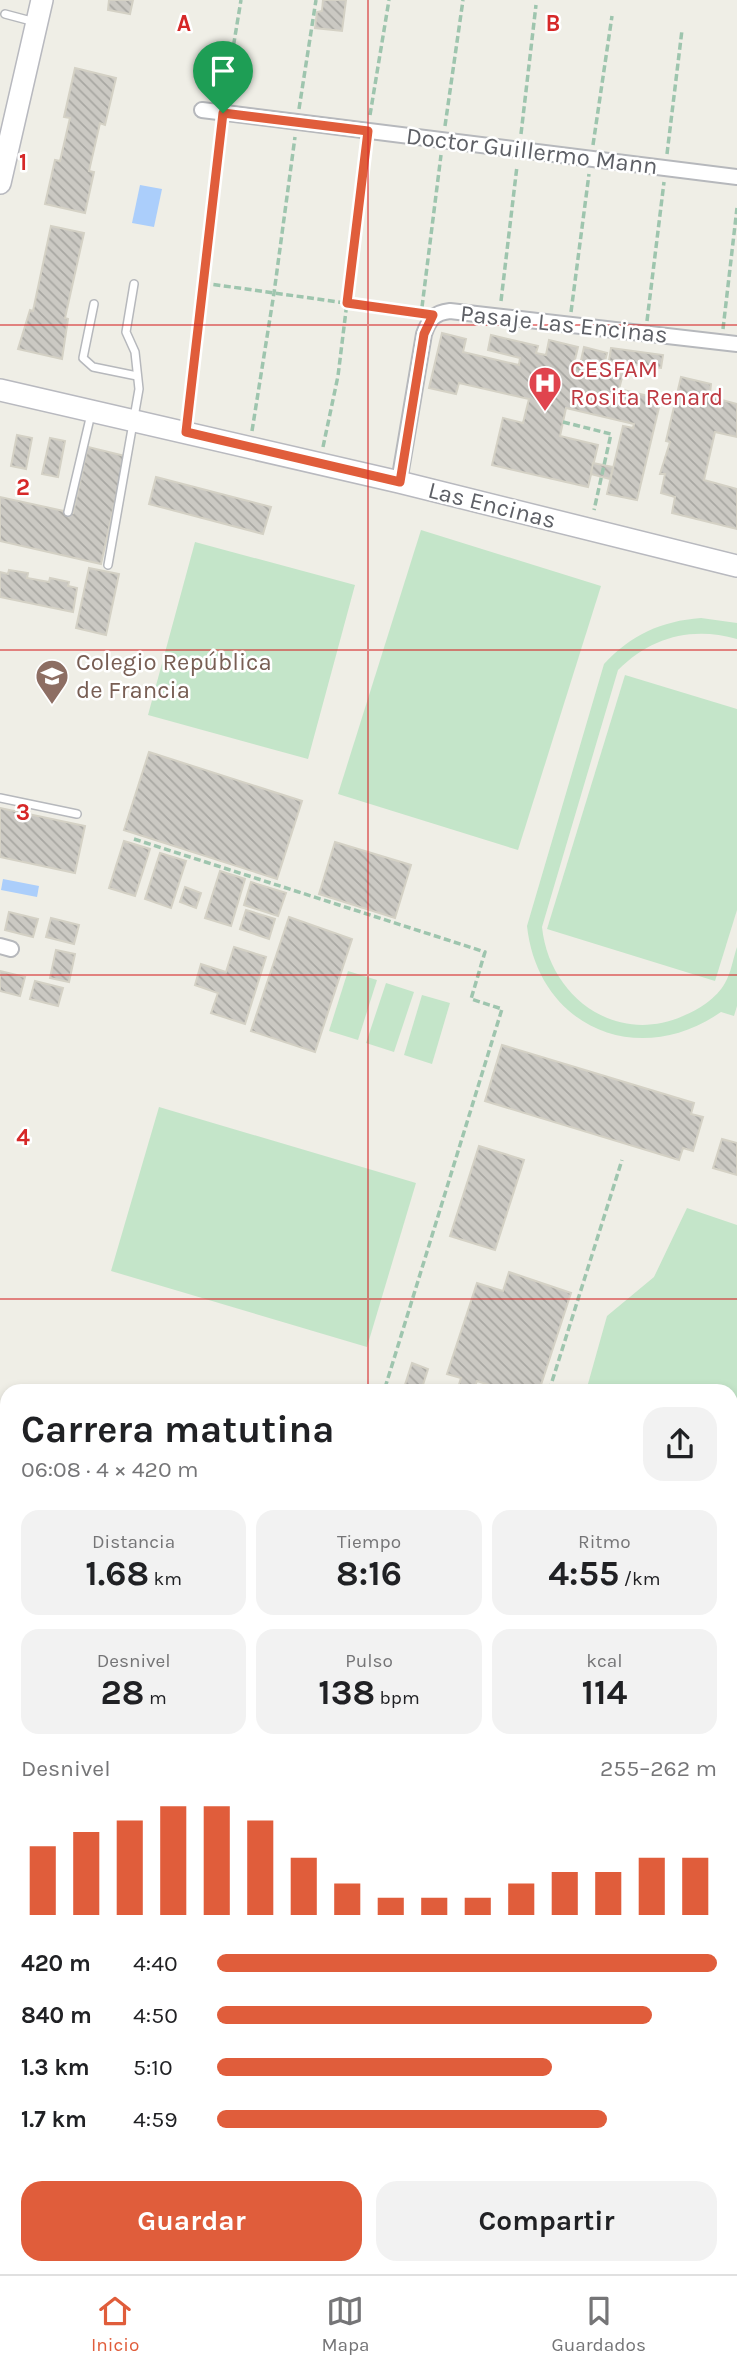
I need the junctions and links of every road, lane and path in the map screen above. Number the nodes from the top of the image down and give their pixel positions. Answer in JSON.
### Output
{"nodes":[{"id":1,"x":41,"y":0,"type":"edge"},
{"id":2,"x":241,"y":0,"type":"edge"},
{"id":3,"x":316,"y":0,"type":"edge"},
{"id":4,"x":388,"y":0,"type":"edge"},
{"id":5,"x":463,"y":0,"type":"edge"},
{"id":6,"x":536,"y":5,"type":"dead end"},
{"id":7,"x":5,"y":14,"type":"dead end"},
{"id":8,"x":612,"y":16,"type":"dead end"},
{"id":9,"x":37,"y":22,"type":"junction"},
{"id":10,"x":682,"y":30,"type":"dead end"},
{"id":11,"x":225,"y":97,"type":"dead end"},
{"id":12,"x":299,"y":104,"type":"dead end"},
{"id":13,"x":202,"y":110,"type":"dead end"},
{"id":14,"x":223,"y":113,"type":"junction"},
{"id":15,"x":370,"y":114,"type":"dead end"},
{"id":16,"x":446,"y":121,"type":"dead end"},
{"id":17,"x":297,"y":122,"type":"junction"},
{"id":18,"x":368,"y":131,"type":"junction"},
{"id":19,"x":521,"y":131,"type":"dead end"},
{"id":20,"x":593,"y":142,"type":"dead end"},
{"id":21,"x":667,"y":151,"type":"dead end"},
{"id":22,"x":441,"y":154,"type":"dead end"},
{"id":23,"x":517,"y":166,"type":"dead end"},
{"id":24,"x":589,"y":173,"type":"dead end"},
{"id":25,"x":737,"y":177,"type":"edge"},
{"id":26,"x":0,"y":183,"type":"edge"},
{"id":27,"x":663,"y":185,"type":"dead end"},
{"id":28,"x":737,"y":208,"type":"edge"},
{"id":29,"x":203,"y":283,"type":"junction"},
{"id":30,"x":134,"y":284,"type":"dead end"},
{"id":31,"x":274,"y":293,"type":"junction"},
{"id":32,"x":423,"y":297,"type":"dead end"},
{"id":33,"x":502,"y":298,"type":"dead end"},
{"id":34,"x":347,"y":303,"type":"junction"},
{"id":35,"x":94,"y":304,"type":"dead end"},
{"id":36,"x":572,"y":308,"type":"dead end"},
{"id":37,"x":433,"y":315,"type":"junction"},
{"id":38,"x":648,"y":318,"type":"dead end"},
{"id":39,"x":723,"y":326,"type":"dead end"},
{"id":40,"x":737,"y":344,"type":"edge"},
{"id":41,"x":137,"y":376,"type":"junction"},
{"id":42,"x":0,"y":390,"type":"edge"},
{"id":43,"x":92,"y":411,"type":"junction"},
{"id":44,"x":135,"y":421,"type":"junction"},
{"id":45,"x":563,"y":422,"type":"dead end"},
{"id":46,"x":186,"y":432,"type":"junction"},
{"id":47,"x":249,"y":447,"type":"junction"},
{"id":48,"x":319,"y":463,"type":"junction"},
{"id":49,"x":400,"y":482,"type":"junction"},
{"id":50,"x":68,"y":512,"type":"dead end"},
{"id":51,"x":590,"y":530,"type":"junction"},
{"id":52,"x":108,"y":565,"type":"dead end"},
{"id":53,"x":737,"y":566,"type":"edge"},
{"id":54,"x":0,"y":798,"type":"edge"},
{"id":55,"x":77,"y":814,"type":"dead end"},
{"id":56,"x":134,"y":839,"type":"dead end"},
{"id":57,"x":622,"y":1160,"type":"dead end"},
{"id":58,"x":386,"y":1384,"type":"edge"},
{"id":59,"x":551,"y":1384,"type":"edge"}],
"edges":[{"from":1,"to":9,"type":"street"},
{"from":2,"to":11,"type":"path"},
{"from":3,"to":12,"type":"path"},
{"from":4,"to":15,"type":"path"},
{"from":5,"to":16,"type":"path"},
{"from":6,"to":19,"type":"path"},
{"from":7,"to":9,"type":"lane"},
{"from":8,"to":20,"type":"path"},
{"from":9,"to":26,"type":"street"},
{"from":10,"to":21,"type":"path"},
{"from":13,"to":14,"type":"street","name":"Doctor Guillermo Mann"},
{"from":14,"to":17,"type":"street","name":"Doctor Guillermo Mann"},
{"from":14,"to":29,"type":"path"},
{"from":17,"to":18,"type":"street","name":"Doctor Guillermo Mann"},
{"from":17,"to":31,"type":"path"},
{"from":18,"to":25,"type":"street","name":"Doctor Guillermo Mann"},
{"from":18,"to":34,"type":"path"},
{"from":22,"to":32,"type":"path"},
{"from":23,"to":33,"type":"path"},
{"from":24,"to":36,"type":"path"},
{"from":27,"to":38,"type":"path"},
{"from":28,"to":39,"type":"path"},
{"from":29,"to":31,"type":"path"},
{"from":29,"to":46,"type":"path"},
{"from":30,"to":41,"type":"lane"},
{"from":31,"to":34,"type":"path"},
{"from":31,"to":47,"type":"path"},
{"from":34,"to":37,"type":"path"},
{"from":34,"to":48,"type":"path"},
{"from":35,"to":41,"type":"lane"},
{"from":37,"to":40,"type":"street","name":"Pasaje Las Encinas"},
{"from":37,"to":49,"type":"street"},
{"from":41,"to":44,"type":"lane"},
{"from":42,"to":43,"type":"street","name":"Las Encinas"},
{"from":43,"to":44,"type":"street","name":"Las Encinas"},
{"from":43,"to":50,"type":"lane"},
{"from":44,"to":46,"type":"street","name":"Las Encinas"},
{"from":44,"to":52,"type":"lane"},
{"from":45,"to":51,"type":"path"},
{"from":46,"to":47,"type":"street","name":"Las Encinas"},
{"from":47,"to":48,"type":"street","name":"Las Encinas"},
{"from":48,"to":49,"type":"street","name":"Las Encinas"},
{"from":49,"to":51,"type":"street","name":"Las Encinas"},
{"from":51,"to":53,"type":"street","name":"Las Encinas"},
{"from":54,"to":55,"type":"lane"},
{"from":56,"to":58,"type":"path"},
{"from":57,"to":59,"type":"path"}]}
